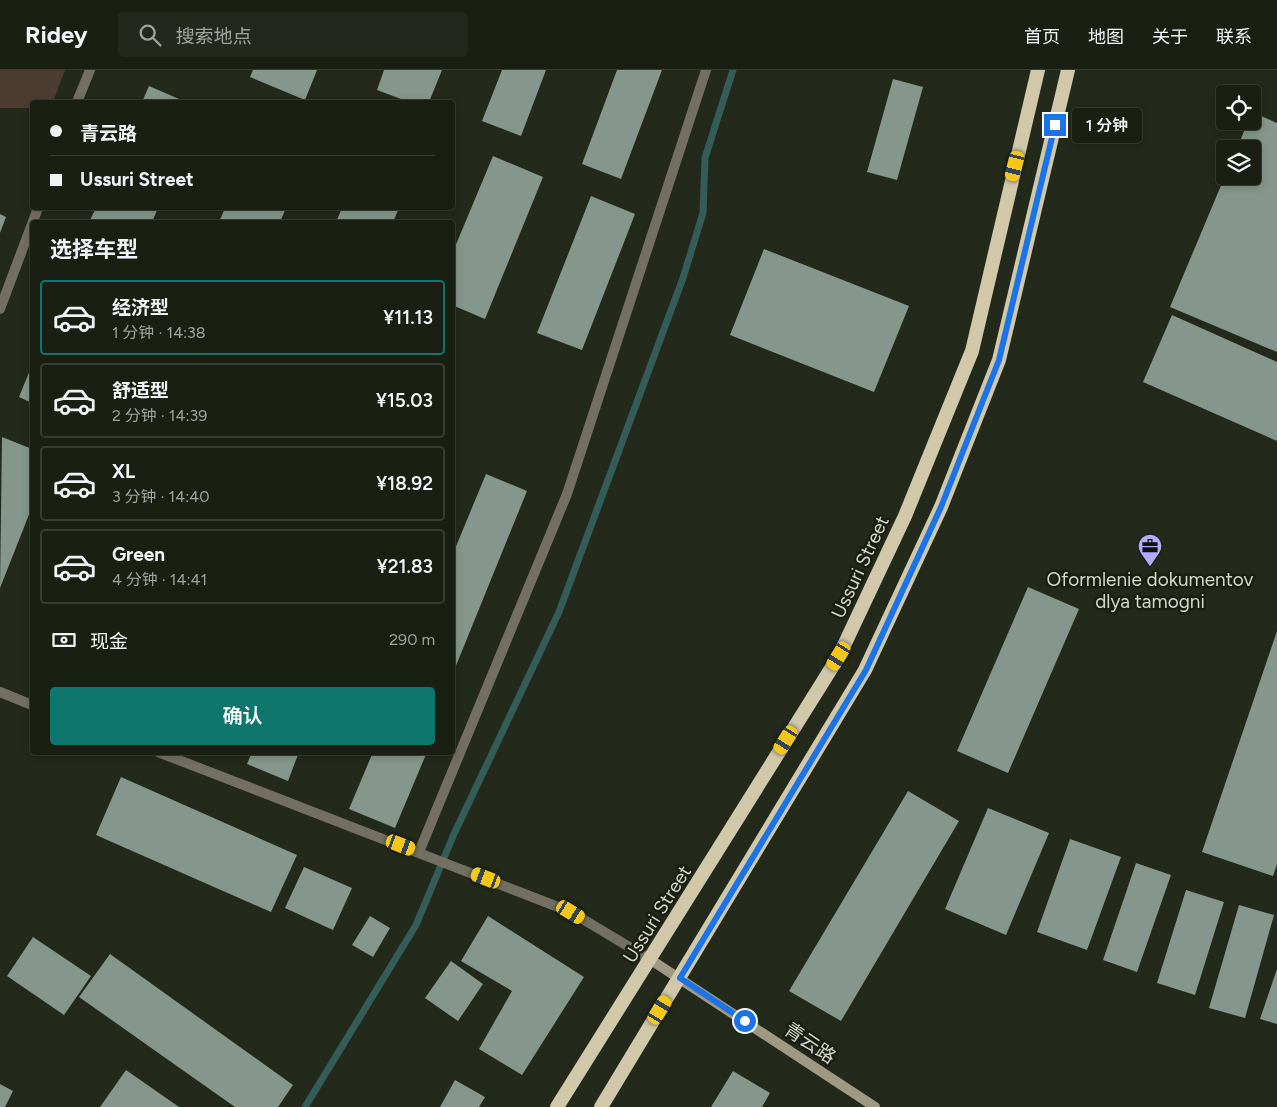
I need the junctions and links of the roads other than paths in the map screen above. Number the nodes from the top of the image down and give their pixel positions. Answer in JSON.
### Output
{"nodes":[{"id":1,"x":90,"y":70,"type":"edge"},
{"id":2,"x":706,"y":70,"type":"edge"},
{"id":3,"x":1038,"y":70,"type":"edge"},
{"id":4,"x":1068,"y":70,"type":"edge"},
{"id":5,"x":78,"y":100,"type":"edge"},
{"id":6,"x":30,"y":229,"type":"edge"},
{"id":7,"x":0,"y":309,"type":"edge"},
{"id":8,"x":0,"y":692,"type":"edge"},
{"id":9,"x":30,"y":703,"type":"edge"},
{"id":10,"x":166,"y":755,"type":"edge"},
{"id":11,"x":419,"y":852,"type":"junction"},
{"id":12,"x":651,"y":960,"type":"junction"},
{"id":13,"x":680,"y":978,"type":"junction"},
{"id":14,"x":557,"y":1107,"type":"edge"},
{"id":15,"x":601,"y":1107,"type":"edge"},
{"id":16,"x":875,"y":1107,"type":"edge"}],
"edges":[{"from":1,"to":5,"type":"street"},
{"from":2,"to":11,"type":"street"},
{"from":3,"to":12,"type":"highway","name":"Ussuri Street"},
{"from":4,"to":13,"type":"highway"},
{"from":6,"to":7,"type":"street"},
{"from":8,"to":9,"type":"street"},
{"from":10,"to":11,"type":"street"},
{"from":11,"to":12,"type":"street"},
{"from":12,"to":13,"type":"main road","name":"青云路"},
{"from":12,"to":14,"type":"highway","name":"Ussuri Street"},
{"from":13,"to":15,"type":"highway"},
{"from":13,"to":16,"type":"main road","name":"青云路"}]}
